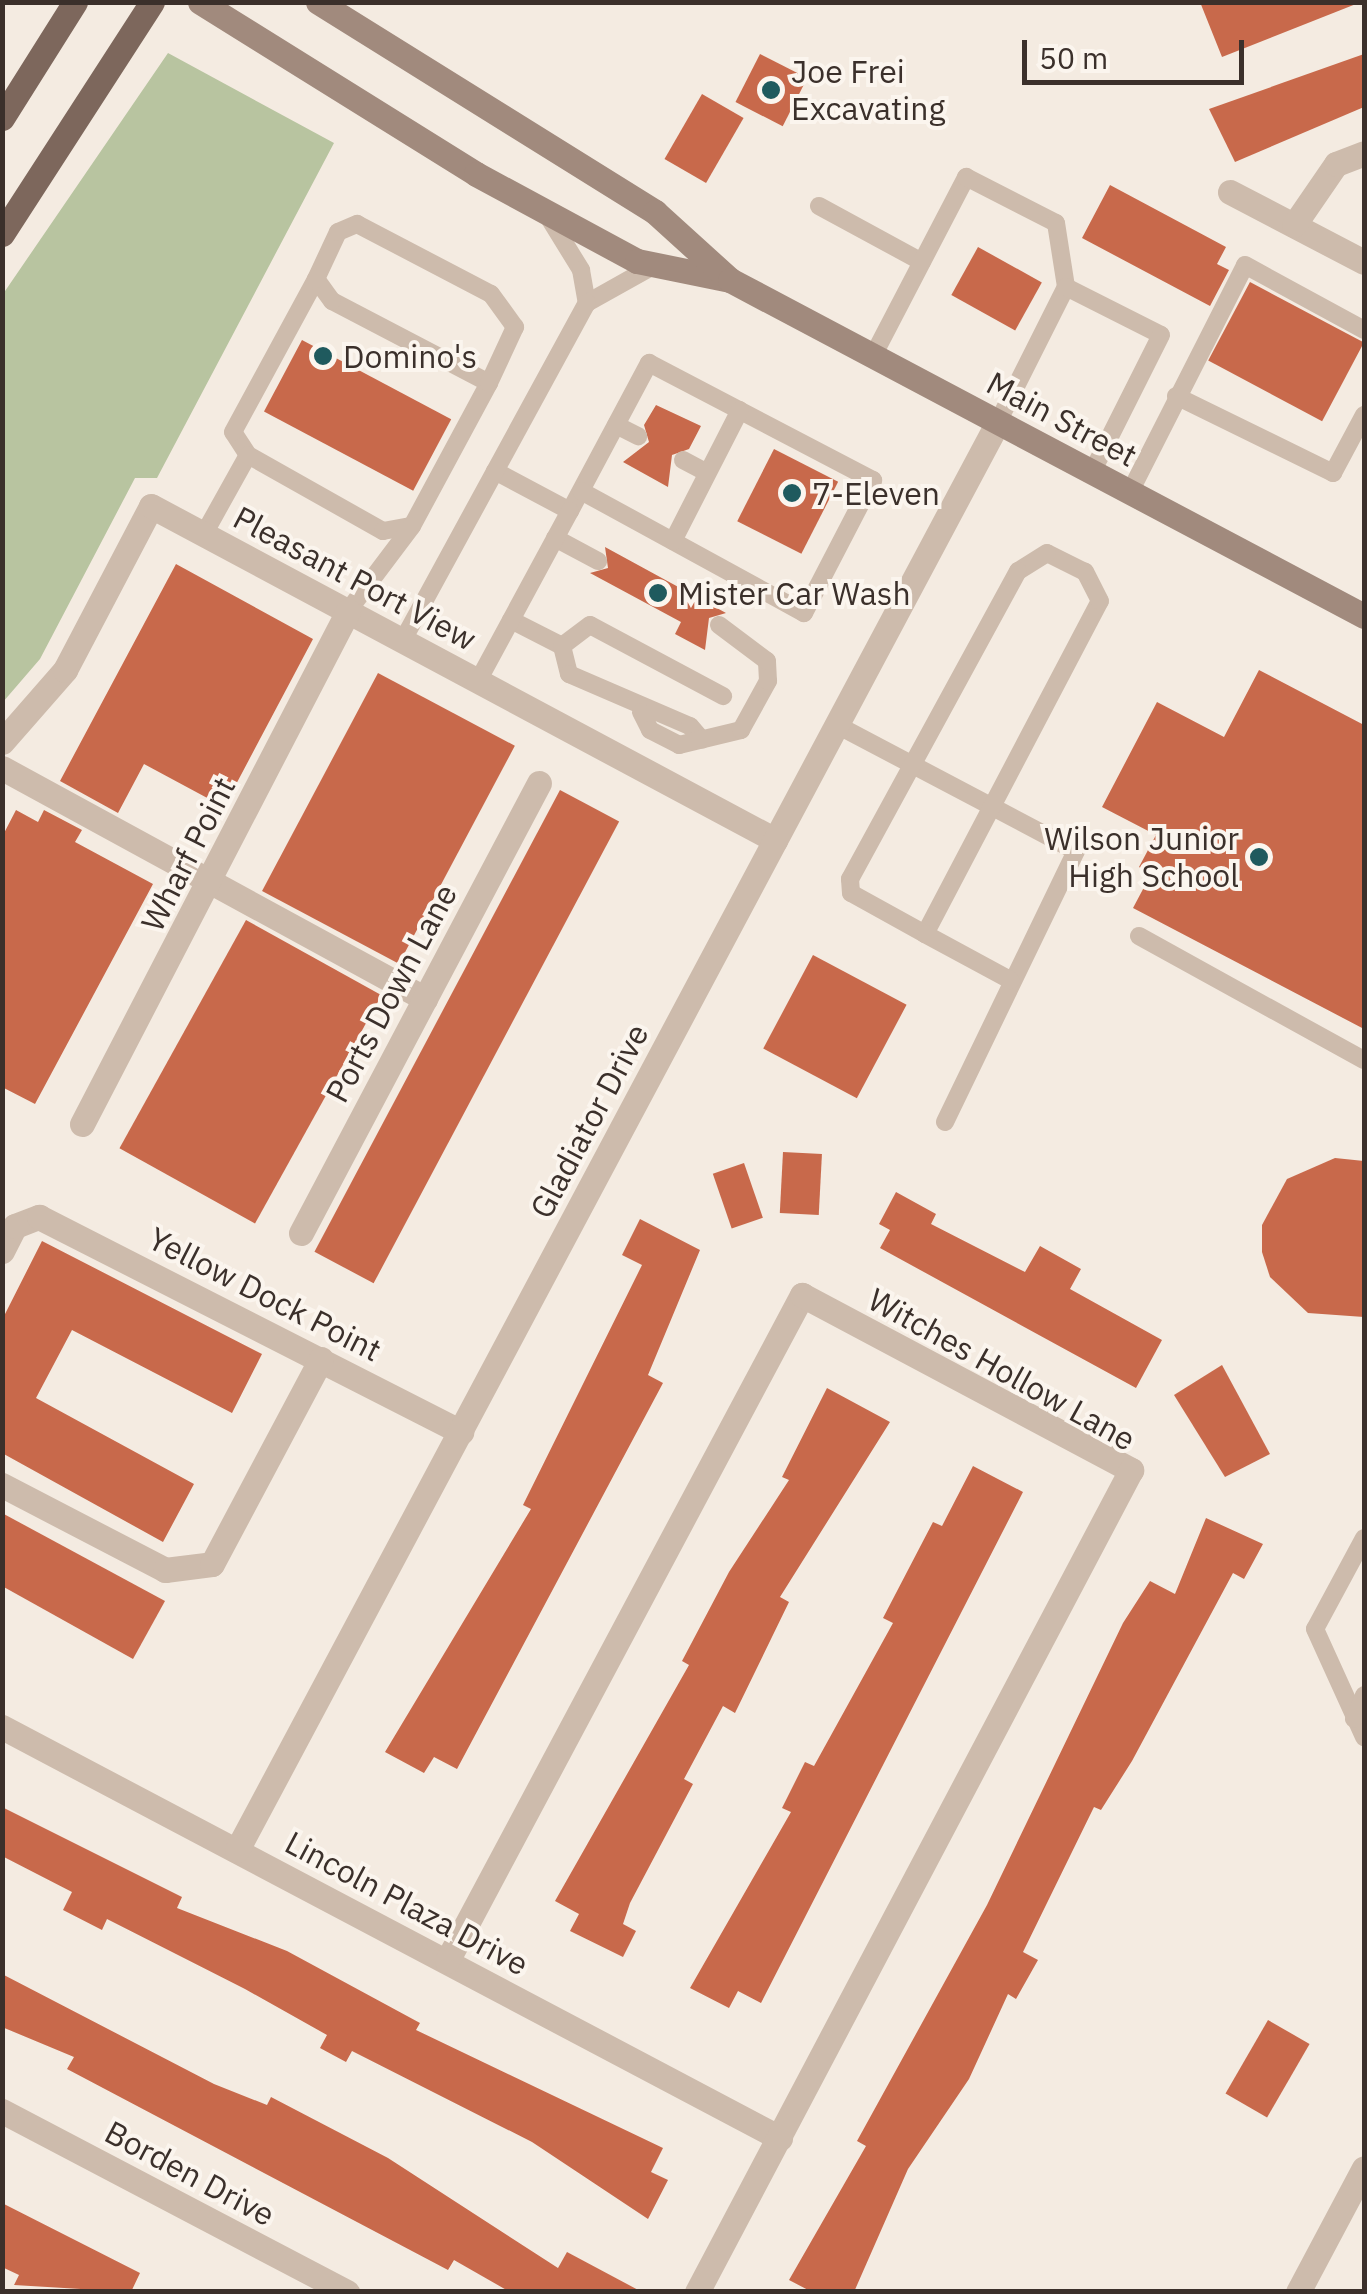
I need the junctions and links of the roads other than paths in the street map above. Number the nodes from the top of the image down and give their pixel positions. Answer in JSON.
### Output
{"nodes":[{"id":1,"x":75,"y":2,"type":"edge"},
{"id":2,"x":152,"y":2,"type":"edge"},
{"id":3,"x":200,"y":2,"type":"edge"},
{"id":4,"x":318,"y":2,"type":"edge"},
{"id":5,"x":2,"y":118,"type":"edge"},
{"id":6,"x":1364,"y":153,"type":"edge"},
{"id":7,"x":1230,"y":192,"type":"dead end"},
{"id":8,"x":819,"y":206,"type":"dead end"},
{"id":9,"x":546,"y":212,"type":"junction"},
{"id":10,"x":1294,"y":225,"type":"junction"},
{"id":11,"x":2,"y":234,"type":"edge"},
{"id":12,"x":922,"y":262,"type":"junction"},
{"id":13,"x":1364,"y":262,"type":"edge"},
{"id":14,"x":654,"y":266,"type":"junction"},
{"id":15,"x":316,"y":278,"type":"junction"},
{"id":16,"x":730,"y":280,"type":"junction"},
{"id":17,"x":1066,"y":287,"type":"junction"},
{"id":18,"x":587,"y":303,"type":"junction"},
{"id":19,"x":1364,"y":330,"type":"edge"},
{"id":20,"x":874,"y":356,"type":"junction"},
{"id":21,"x":489,"y":383,"type":"junction"},
{"id":22,"x":1176,"y":396,"type":"junction"},
{"id":23,"x":740,"y":410,"type":"junction"},
{"id":24,"x":1364,"y":415,"type":"edge"},
{"id":25,"x":998,"y":422,"type":"junction"},
{"id":26,"x":616,"y":425,"type":"junction"},
{"id":27,"x":638,"y":436,"type":"dead end"},
{"id":28,"x":248,"y":455,"type":"junction"},
{"id":29,"x":683,"y":460,"type":"dead end"},
{"id":30,"x":494,"y":471,"type":"junction"},
{"id":31,"x":1092,"y":472,"type":"junction"},
{"id":32,"x":708,"y":474,"type":"junction"},
{"id":33,"x":580,"y":491,"type":"junction"},
{"id":34,"x":1130,"y":492,"type":"junction"},
{"id":35,"x":570,"y":510,"type":"junction"},
{"id":36,"x":412,"y":526,"type":"junction"},
{"id":37,"x":204,"y":534,"type":"junction"},
{"id":38,"x":555,"y":538,"type":"junction"},
{"id":39,"x":673,"y":541,"type":"junction"},
{"id":40,"x":598,"y":561,"type":"dead end"},
{"id":41,"x":348,"y":611,"type":"junction"},
{"id":42,"x":1364,"y":616,"type":"edge"},
{"id":43,"x":511,"y":620,"type":"junction"},
{"id":44,"x":718,"y":625,"type":"dead end"},
{"id":45,"x":403,"y":640,"type":"junction"},
{"id":46,"x":562,"y":646,"type":"junction"},
{"id":47,"x":478,"y":681,"type":"junction"},
{"id":48,"x":724,"y":696,"type":"dead end"},
{"id":49,"x":836,"y":725,"type":"junction"},
{"id":50,"x":2,"y":742,"type":"edge"},
{"id":51,"x":917,"y":766,"type":"junction"},
{"id":52,"x":2,"y":768,"type":"edge"},
{"id":53,"x":539,"y":783,"type":"dead end"},
{"id":54,"x":993,"y":806,"type":"junction"},
{"id":55,"x":775,"y":840,"type":"junction"},
{"id":56,"x":211,"y":882,"type":"junction"},
{"id":57,"x":925,"y":934,"type":"junction"},
{"id":58,"x":1140,"y":936,"type":"dead end"},
{"id":59,"x":1010,"y":980,"type":"junction"},
{"id":60,"x":425,"y":998,"type":"junction"},
{"id":61,"x":1364,"y":1060,"type":"edge"},
{"id":62,"x":945,"y":1122,"type":"dead end"},
{"id":63,"x":82,"y":1124,"type":"dead end"},
{"id":64,"x":301,"y":1232,"type":"dead end"},
{"id":65,"x":2,"y":1251,"type":"edge"},
{"id":66,"x":321,"y":1359,"type":"junction"},
{"id":67,"x":461,"y":1432,"type":"junction"},
{"id":68,"x":2,"y":1485,"type":"edge"},
{"id":69,"x":1364,"y":1538,"type":"edge"},
{"id":70,"x":1364,"y":1695,"type":"edge"},
{"id":71,"x":1354,"y":1719,"type":"junction"},
{"id":72,"x":2,"y":1728,"type":"edge"},
{"id":73,"x":1364,"y":1738,"type":"edge"},
{"id":74,"x":238,"y":1850,"type":"junction"},
{"id":75,"x":447,"y":1961,"type":"junction"},
{"id":76,"x":2,"y":2111,"type":"edge"},
{"id":77,"x":780,"y":2138,"type":"junction"},
{"id":78,"x":1364,"y":2168,"type":"edge"},
{"id":79,"x":347,"y":2292,"type":"edge"},
{"id":80,"x":698,"y":2292,"type":"edge"},
{"id":81,"x":1298,"y":2292,"type":"edge"}],
"edges":[{"from":1,"to":5,"type":"main road"},
{"from":2,"to":11,"type":"main road"},
{"from":3,"to":9,"type":"main road","name":"Main Street"},
{"from":4,"to":16,"type":"main road","name":"Main Street"},
{"from":6,"to":10,"type":"street"},
{"from":7,"to":10,"type":"street"},
{"from":8,"to":12,"type":"lane"},
{"from":9,"to":14,"type":"main road","name":"Main Street"},
{"from":9,"to":18,"type":"lane"},
{"from":10,"to":13,"type":"street"},
{"from":12,"to":17,"type":"lane"},
{"from":12,"to":20,"type":"lane"},
{"from":14,"to":16,"type":"main road","name":"Main Street"},
{"from":14,"to":18,"type":"lane"},
{"from":15,"to":21,"type":"lane"},
{"from":15,"to":21,"type":"lane"},
{"from":15,"to":28,"type":"lane"},
{"from":16,"to":20,"type":"main road","name":"Main Street"},
{"from":17,"to":25,"type":"lane"},
{"from":17,"to":31,"type":"lane"},
{"from":18,"to":30,"type":"lane"},
{"from":19,"to":22,"type":"lane"},
{"from":20,"to":25,"type":"main road","name":"Main Street"},
{"from":21,"to":36,"type":"lane"},
{"from":22,"to":24,"type":"lane"},
{"from":22,"to":34,"type":"lane"},
{"from":23,"to":26,"type":"lane"},
{"from":23,"to":32,"type":"lane"},
{"from":23,"to":39,"type":"lane"},
{"from":25,"to":31,"type":"main road","name":"Main Street"},
{"from":25,"to":49,"type":"street","name":"Gladiator Drive"},
{"from":26,"to":27,"type":"lane"},
{"from":26,"to":33,"type":"lane"},
{"from":28,"to":36,"type":"lane"},
{"from":28,"to":37,"type":"lane"},
{"from":29,"to":32,"type":"lane"},
{"from":30,"to":35,"type":"lane"},
{"from":30,"to":45,"type":"lane"},
{"from":31,"to":34,"type":"main road","name":"Main Street"},
{"from":32,"to":39,"type":"lane"},
{"from":33,"to":35,"type":"lane"},
{"from":33,"to":39,"type":"lane"},
{"from":34,"to":42,"type":"main road","name":"Main Street"},
{"from":35,"to":38,"type":"lane"},
{"from":36,"to":41,"type":"lane"},
{"from":37,"to":41,"type":"street","name":"Pleasant Port View"},
{"from":37,"to":50,"type":"street","name":"Pleasant Port View"},
{"from":38,"to":40,"type":"lane"},
{"from":38,"to":43,"type":"lane"},
{"from":41,"to":45,"type":"street","name":"Pleasant Port View"},
{"from":41,"to":56,"type":"street","name":"Wharf Point"},
{"from":43,"to":46,"type":"lane"},
{"from":43,"to":47,"type":"lane"},
{"from":44,"to":46,"type":"lane"},
{"from":45,"to":47,"type":"street","name":"Pleasant Port View"},
{"from":46,"to":48,"type":"lane"},
{"from":47,"to":55,"type":"street","name":"Pleasant Port View"},
{"from":49,"to":51,"type":"lane"},
{"from":49,"to":55,"type":"street","name":"Gladiator Drive"},
{"from":51,"to":54,"type":"lane"},
{"from":51,"to":54,"type":"lane"},
{"from":51,"to":57,"type":"lane"},
{"from":52,"to":56,"type":"street"},
{"from":53,"to":60,"type":"street","name":"Ports Down Lane"},
{"from":54,"to":57,"type":"lane"},
{"from":54,"to":59,"type":"lane"},
{"from":55,"to":67,"type":"street","name":"Gladiator Drive"},
{"from":56,"to":60,"type":"street"},
{"from":56,"to":63,"type":"street","name":"Wharf Point"},
{"from":57,"to":59,"type":"lane"},
{"from":58,"to":61,"type":"lane"},
{"from":59,"to":62,"type":"lane"},
{"from":60,"to":64,"type":"street","name":"Ports Down Lane"},
{"from":65,"to":66,"type":"street","name":"Yellow Dock Point"},
{"from":66,"to":67,"type":"street","name":"Yellow Dock Point"},
{"from":66,"to":68,"type":"street"},
{"from":67,"to":74,"type":"street","name":"Gladiator Drive"},
{"from":69,"to":71,"type":"lane"},
{"from":70,"to":71,"type":"lane"},
{"from":71,"to":73,"type":"lane"},
{"from":72,"to":74,"type":"street","name":"Lincoln Plaza Drive"},
{"from":74,"to":75,"type":"street","name":"Lincoln Plaza Drive"},
{"from":75,"to":77,"type":"street","name":"Lincoln Plaza Drive"},
{"from":75,"to":77,"type":"street","name":"Witches Hollow Lane"},
{"from":76,"to":79,"type":"street","name":"Borden Drive"},
{"from":77,"to":80,"type":"street","name":"Witches Hollow Lane"},
{"from":78,"to":81,"type":"street"}]}
